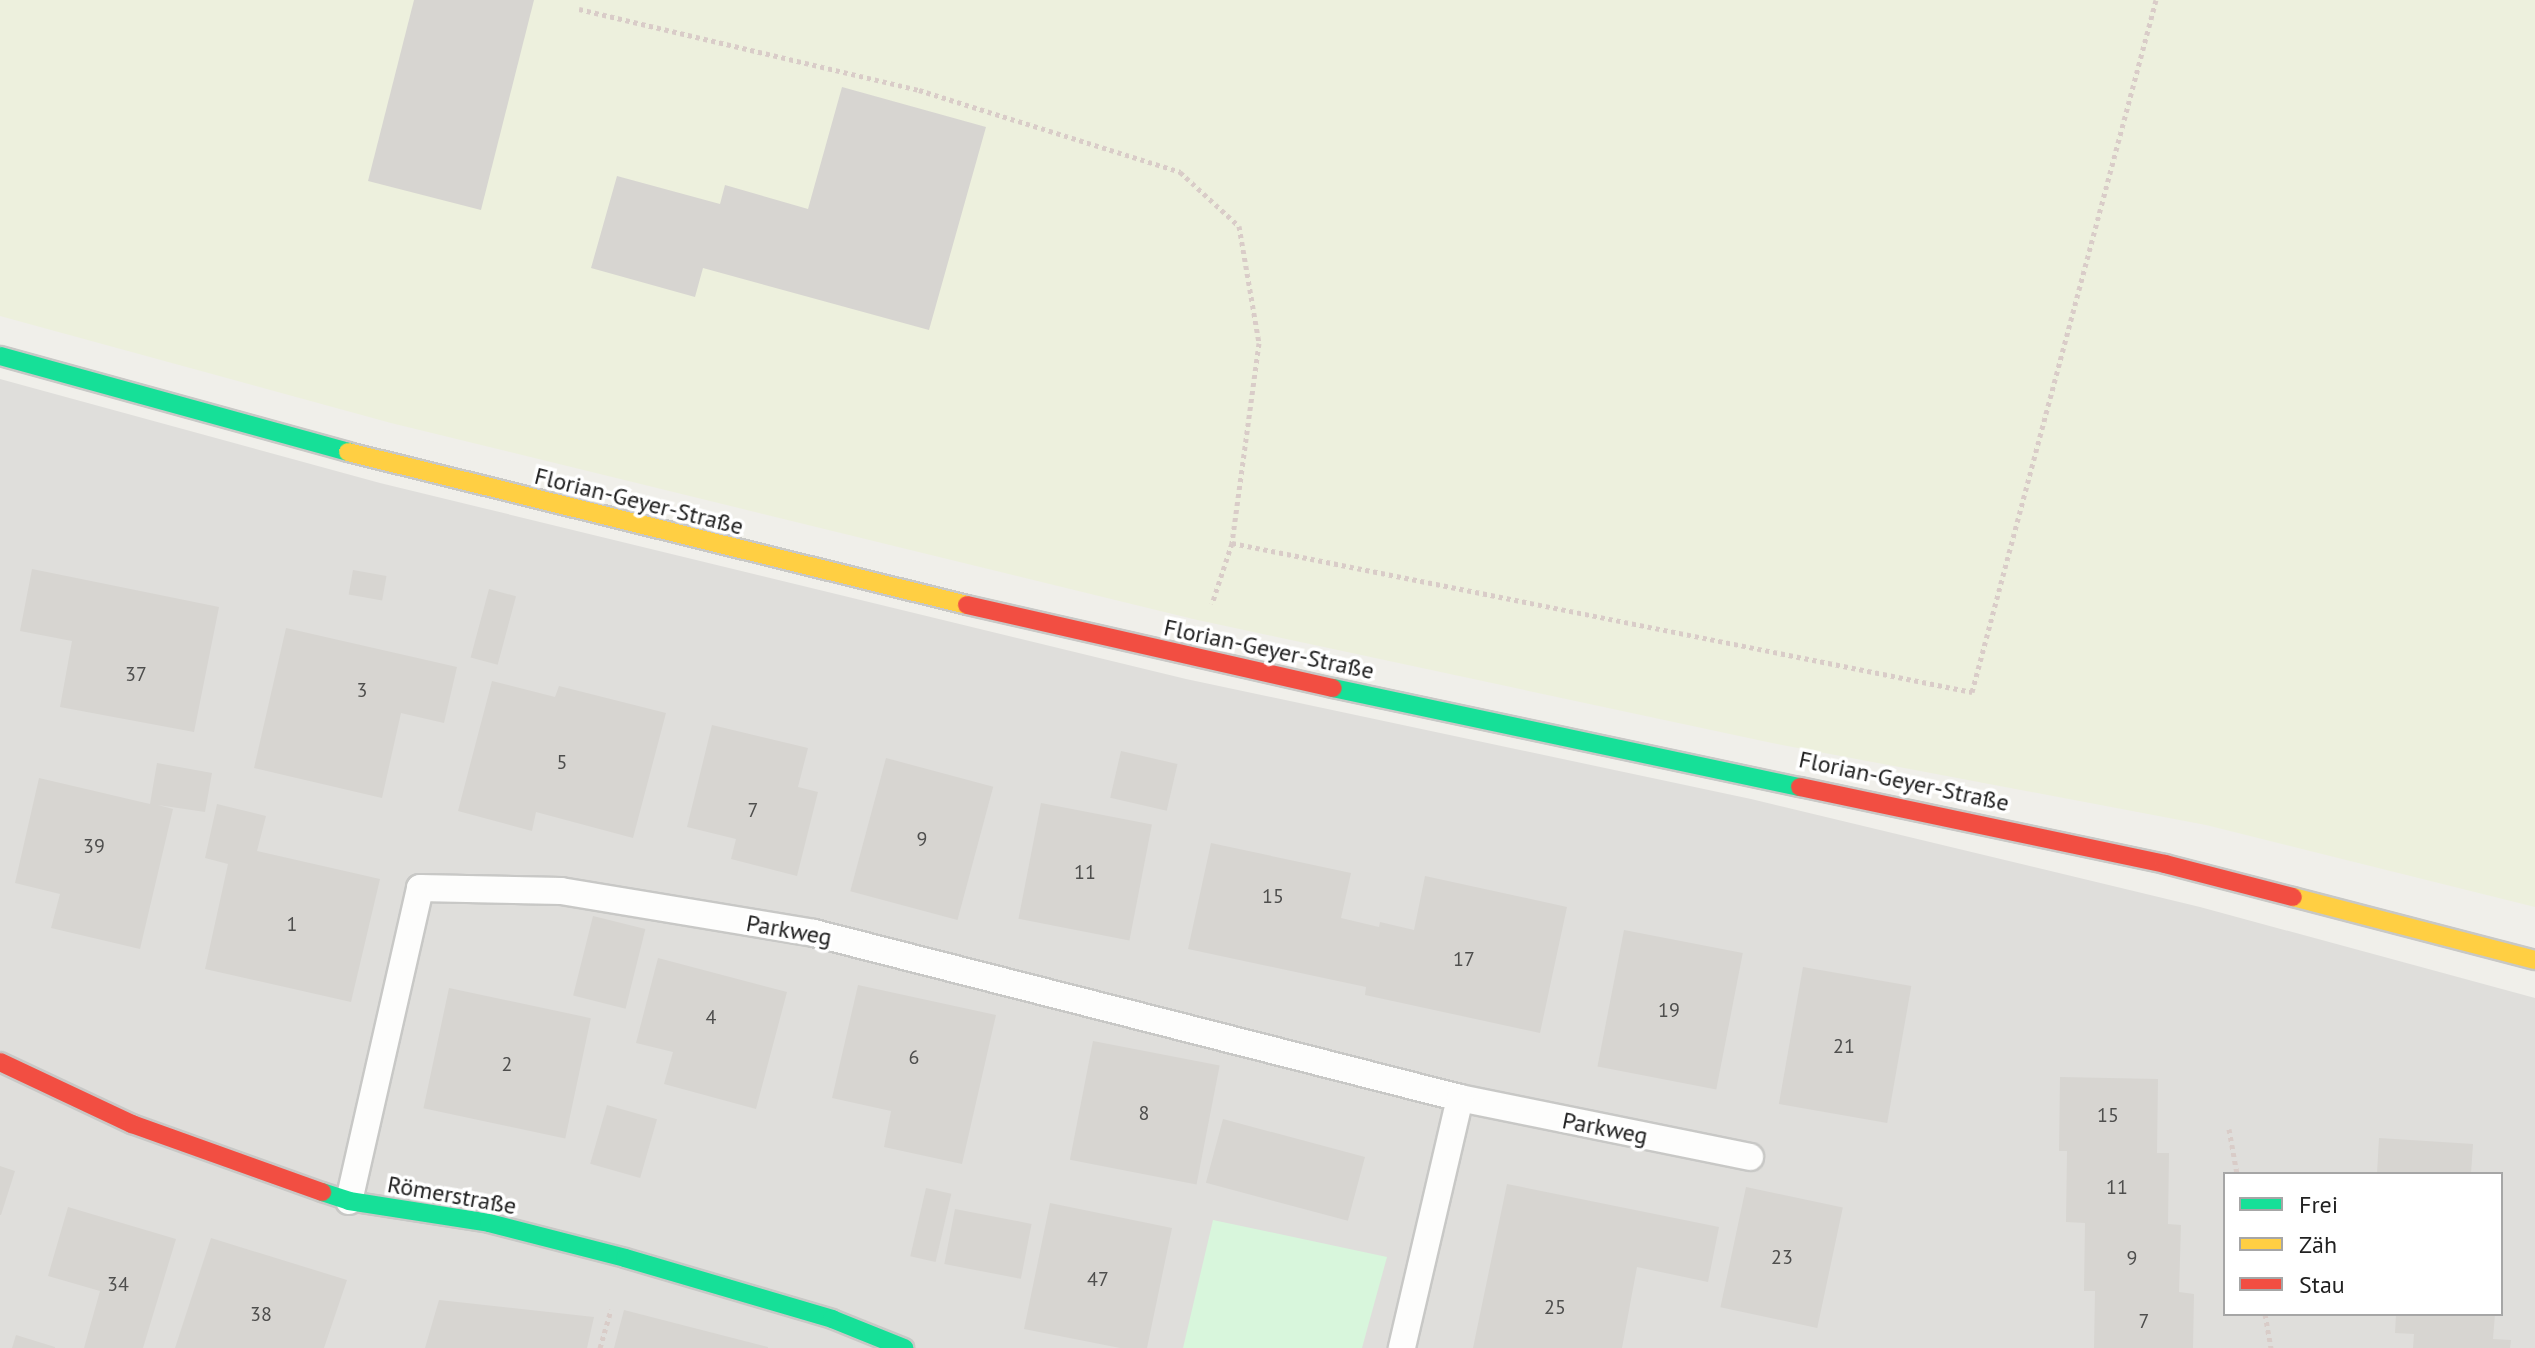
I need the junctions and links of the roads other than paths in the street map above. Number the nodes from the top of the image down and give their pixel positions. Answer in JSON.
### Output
{"nodes":[{"id":1,"x":0,"y":356,"type":"edge"},
{"id":2,"x":2535,"y":960,"type":"edge"},
{"id":3,"x":0,"y":1062,"type":"edge"},
{"id":4,"x":1460,"y":1098,"type":"junction"},
{"id":5,"x":1750,"y":1157,"type":"dead end"},
{"id":6,"x":349,"y":1201,"type":"junction"},
{"id":7,"x":904,"y":1348,"type":"edge"},
{"id":8,"x":1402,"y":1348,"type":"edge"}],
"edges":[{"from":1,"to":2,"type":"street","name":"Florian-Geyer-Straße"},
{"from":3,"to":6,"type":"street","name":"Römerstraße"},
{"from":4,"to":5,"type":"lane","name":"Parkweg"},
{"from":4,"to":6,"type":"lane","name":"Parkweg"},
{"from":4,"to":8,"type":"lane"},
{"from":6,"to":7,"type":"street","name":"Römerstraße"}]}
